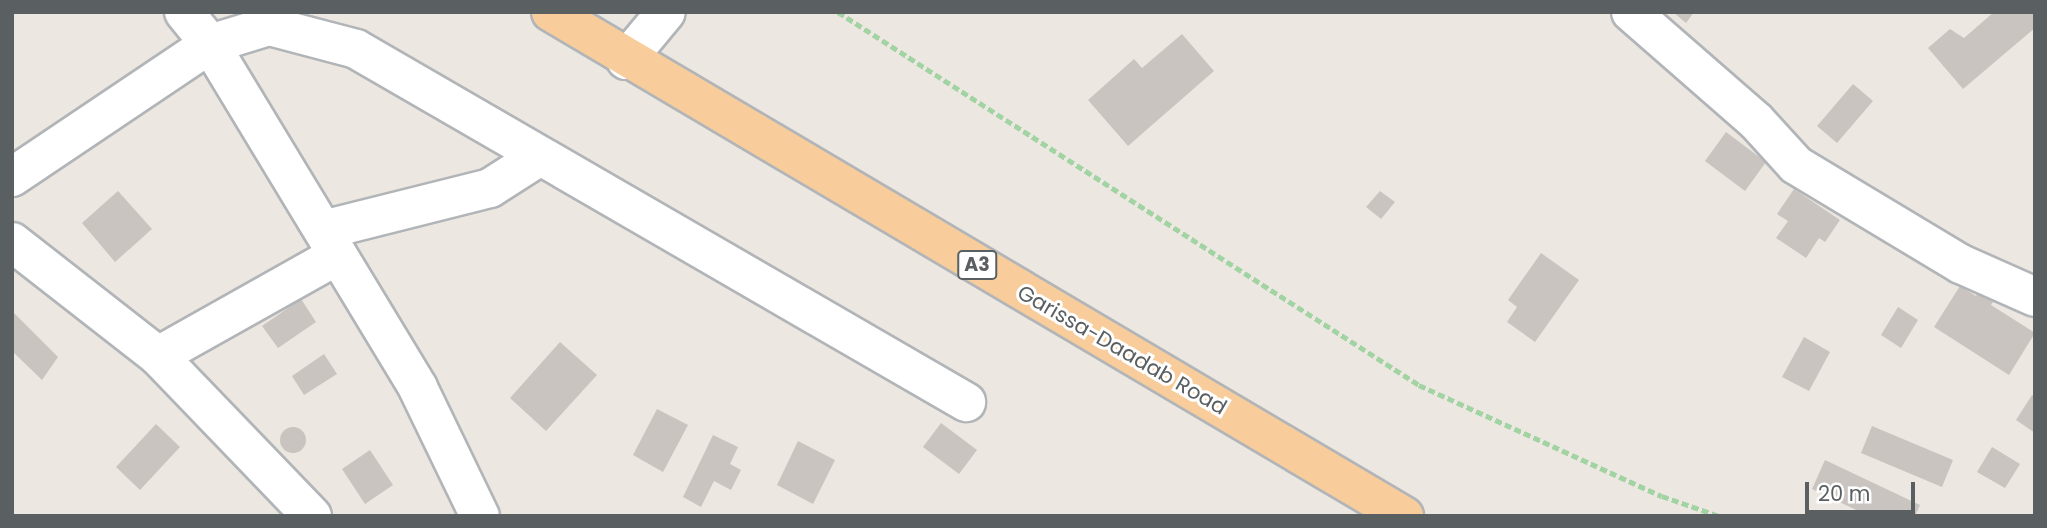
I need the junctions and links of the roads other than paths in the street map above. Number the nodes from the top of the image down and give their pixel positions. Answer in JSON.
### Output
{"nodes":[{"id":1,"x":184,"y":12,"type":"edge"},
{"id":2,"x":551,"y":12,"type":"edge"},
{"id":3,"x":666,"y":12,"type":"edge"},
{"id":4,"x":1631,"y":12,"type":"edge"},
{"id":5,"x":267,"y":19,"type":"edge"},
{"id":6,"x":210,"y":44,"type":"junction"},
{"id":7,"x":626,"y":60,"type":"junction"},
{"id":8,"x":540,"y":156,"type":"junction"},
{"id":9,"x":12,"y":177,"type":"edge"},
{"id":10,"x":12,"y":242,"type":"edge"},
{"id":11,"x":330,"y":242,"type":"junction"},
{"id":12,"x":2035,"y":296,"type":"edge"},
{"id":13,"x":158,"y":356,"type":"junction"},
{"id":14,"x":966,"y":402,"type":"dead end"},
{"id":15,"x":1387,"y":511,"type":"edge"},
{"id":16,"x":312,"y":516,"type":"edge"},
{"id":17,"x":480,"y":516,"type":"edge"}],
"edges":[{"from":1,"to":6,"type":"street"},
{"from":2,"to":7,"type":"highway","name":"Garissa-Daadab Road","number":"A3"},
{"from":3,"to":7,"type":"street"},
{"from":4,"to":12,"type":"street"},
{"from":5,"to":6,"type":"street"},
{"from":5,"to":8,"type":"street"},
{"from":6,"to":9,"type":"street"},
{"from":6,"to":11,"type":"street"},
{"from":7,"to":15,"type":"highway","name":"Garissa-Daadab Road","number":"A3"},
{"from":8,"to":11,"type":"street"},
{"from":8,"to":14,"type":"street"},
{"from":10,"to":13,"type":"street"},
{"from":11,"to":13,"type":"street"},
{"from":11,"to":17,"type":"street"},
{"from":13,"to":16,"type":"street"}]}
